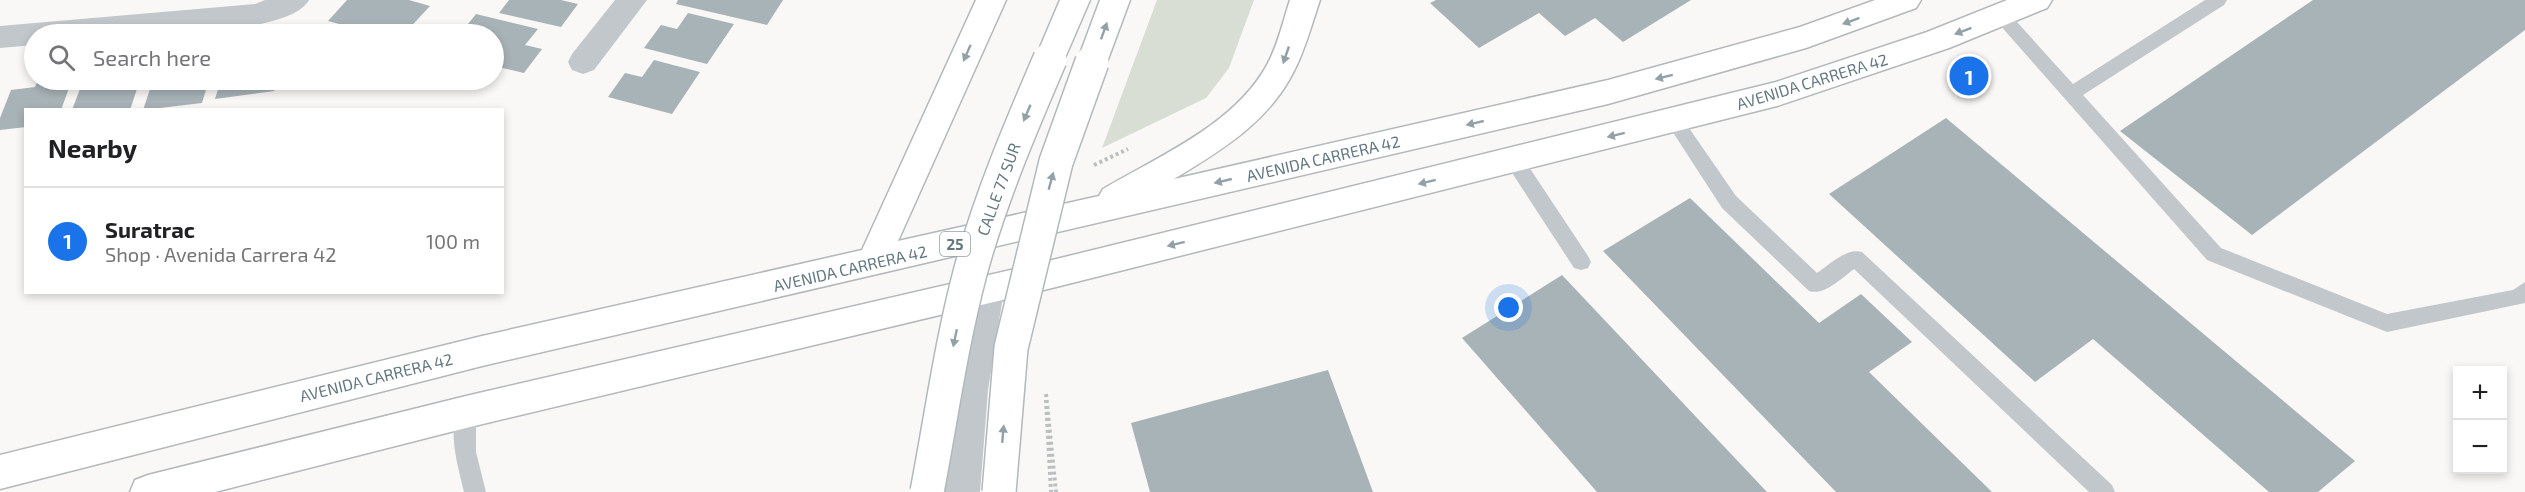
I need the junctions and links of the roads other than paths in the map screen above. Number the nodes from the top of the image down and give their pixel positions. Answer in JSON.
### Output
{"nodes":[{"id":1,"x":294,"y":0,"type":"edge"},
{"id":2,"x":632,"y":0,"type":"edge"},
{"id":3,"x":991,"y":0,"type":"edge"},
{"id":4,"x":1075,"y":0,"type":"edge"},
{"id":5,"x":1115,"y":0,"type":"edge"},
{"id":6,"x":1305,"y":0,"type":"edge"},
{"id":7,"x":1906,"y":0,"type":"edge"},
{"id":8,"x":2037,"y":0,"type":"edge"},
{"id":9,"x":2218,"y":0,"type":"edge"},
{"id":10,"x":2001,"y":16,"type":"junction"},
{"id":11,"x":152,"y":24,"type":"edge"},
{"id":12,"x":24,"y":35,"type":"edge"},
{"id":13,"x":0,"y":37,"type":"edge"},
{"id":14,"x":583,"y":62,"type":"dead end"},
{"id":15,"x":2071,"y":94,"type":"junction"},
{"id":16,"x":1674,"y":120,"type":"junction"},
{"id":17,"x":1514,"y":160,"type":"junction"},
{"id":18,"x":1091,"y":212,"type":"junction"},
{"id":19,"x":1581,"y":262,"type":"dead end"},
{"id":20,"x":872,"y":263,"type":"junction"},
{"id":21,"x":987,"y":290,"type":"junction"},
{"id":22,"x":2525,"y":291,"type":"edge"},
{"id":23,"x":466,"y":412,"type":"junction"},
{"id":24,"x":0,"y":472,"type":"edge"},
{"id":25,"x":148,"y":492,"type":"edge"},
{"id":26,"x":475,"y":492,"type":"edge"},
{"id":27,"x":927,"y":492,"type":"edge"},
{"id":28,"x":962,"y":492,"type":"edge"},
{"id":29,"x":999,"y":492,"type":"edge"},
{"id":30,"x":2104,"y":492,"type":"edge"}],
"edges":[{"from":1,"to":11,"type":"street"},
{"from":2,"to":14,"type":"street"},
{"from":3,"to":20,"type":"main road","one_way":true},
{"from":4,"to":27,"type":"main road","name":"CALLE 77 SUR","one_way":true,"bridge":true},
{"from":29,"to":5,"type":"main road","one_way":true,"bridge":true},
{"from":6,"to":18,"type":"main road","one_way":true},
{"from":7,"to":18,"type":"main road","name":"AVENIDA CARRERA 42","number":"25","one_way":true},
{"from":8,"to":10,"type":"main road","name":"AVENIDA CARRERA 42"},
{"from":9,"to":15,"type":"lane"},
{"from":10,"to":15,"type":"lane"},
{"from":10,"to":16,"type":"main road","name":"AVENIDA CARRERA 42","one_way":true},
{"from":12,"to":13,"type":"street"},
{"from":15,"to":22,"type":"lane"},
{"from":16,"to":17,"type":"main road","name":"AVENIDA CARRERA 42","one_way":true},
{"from":16,"to":30,"type":"lane"},
{"from":17,"to":19,"type":"lane"},
{"from":17,"to":21,"type":"main road","name":"AVENIDA CARRERA 42","one_way":true},
{"from":18,"to":20,"type":"main road","name":"AVENIDA CARRERA 42","number":"25"},
{"from":20,"to":24,"type":"main road","name":"AVENIDA CARRERA 42","number":"25"},
{"from":21,"to":23,"type":"main road","name":"AVENIDA CARRERA 42"},
{"from":21,"to":28,"type":"street"},
{"from":23,"to":25,"type":"main road","name":"AVENIDA CARRERA 42"},
{"from":23,"to":26,"type":"lane"}]}
